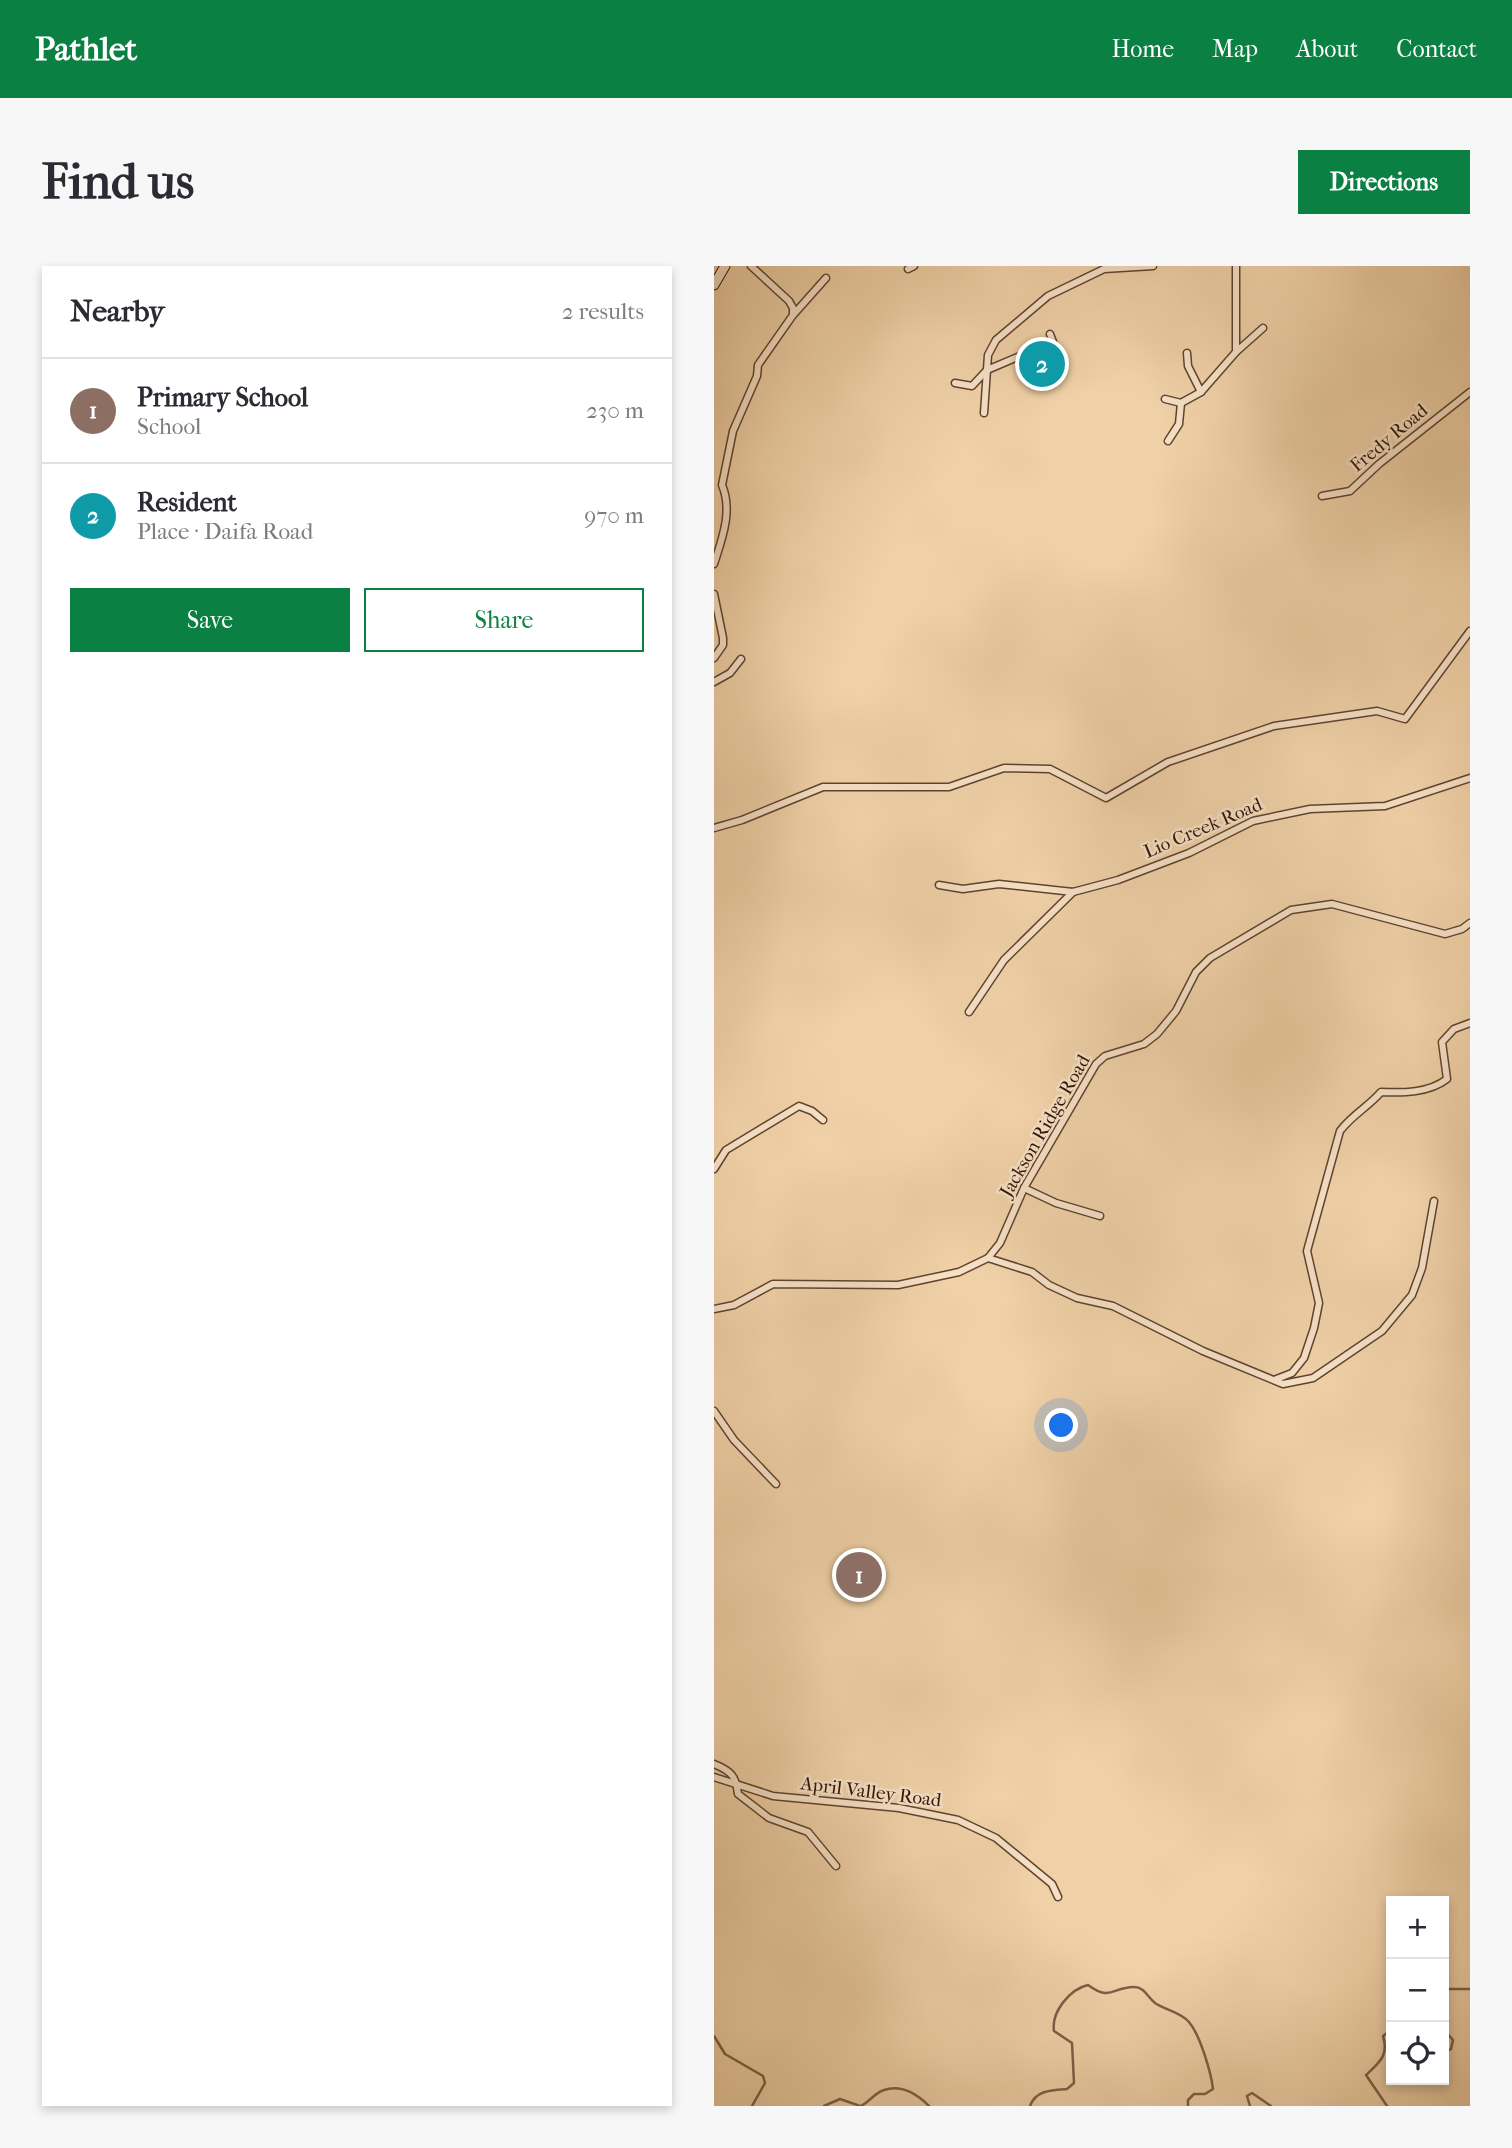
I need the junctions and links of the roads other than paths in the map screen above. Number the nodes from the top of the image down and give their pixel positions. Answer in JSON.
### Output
{"nodes":[{"id":1,"x":725,"y":266,"type":"edge"},
{"id":2,"x":751,"y":266,"type":"edge"},
{"id":3,"x":1153,"y":266,"type":"edge"},
{"id":4,"x":1236,"y":266,"type":"edge"},
{"id":5,"x":826,"y":278,"type":"dead end"},
{"id":6,"x":714,"y":285,"type":"edge"},
{"id":7,"x":793,"y":315,"type":"junction"},
{"id":8,"x":1263,"y":328,"type":"dead end"},
{"id":9,"x":1050,"y":334,"type":"dead end"},
{"id":10,"x":1236,"y":352,"type":"junction"},
{"id":11,"x":1187,"y":353,"type":"dead end"},
{"id":12,"x":987,"y":370,"type":"junction"},
{"id":13,"x":955,"y":383,"type":"dead end"},
{"id":14,"x":1201,"y":392,"type":"junction"},
{"id":15,"x":1470,"y":392,"type":"edge"},
{"id":16,"x":1165,"y":399,"type":"dead end"},
{"id":17,"x":1181,"y":403,"type":"junction"},
{"id":18,"x":984,"y":413,"type":"dead end"},
{"id":19,"x":1168,"y":440,"type":"dead end"},
{"id":20,"x":1322,"y":496,"type":"dead end"},
{"id":21,"x":714,"y":564,"type":"edge"},
{"id":22,"x":714,"y":594,"type":"edge"},
{"id":23,"x":1470,"y":631,"type":"edge"},
{"id":24,"x":714,"y":658,"type":"edge"},
{"id":25,"x":741,"y":660,"type":"dead end"},
{"id":26,"x":714,"y":682,"type":"edge"},
{"id":27,"x":1470,"y":778,"type":"edge"},
{"id":28,"x":714,"y":828,"type":"edge"},
{"id":29,"x":939,"y":885,"type":"dead end"},
{"id":30,"x":1073,"y":892,"type":"junction"},
{"id":31,"x":1470,"y":923,"type":"edge"},
{"id":32,"x":970,"y":1012,"type":"dead end"},
{"id":33,"x":1470,"y":1023,"type":"edge"},
{"id":34,"x":823,"y":1120,"type":"dead end"},
{"id":35,"x":714,"y":1169,"type":"edge"},
{"id":36,"x":1024,"y":1188,"type":"junction"},
{"id":37,"x":1434,"y":1201,"type":"dead end"},
{"id":38,"x":1100,"y":1216,"type":"dead end"},
{"id":39,"x":988,"y":1258,"type":"junction"},
{"id":40,"x":714,"y":1309,"type":"edge"},
{"id":41,"x":1274,"y":1380,"type":"junction"},
{"id":42,"x":714,"y":1411,"type":"edge"},
{"id":43,"x":776,"y":1484,"type":"dead end"},
{"id":44,"x":714,"y":1764,"type":"edge"},
{"id":45,"x":714,"y":1777,"type":"edge"},
{"id":46,"x":737,"y":1786,"type":"junction"},
{"id":47,"x":836,"y":1866,"type":"dead end"},
{"id":48,"x":1058,"y":1897,"type":"dead end"}],
"edges":[{"from":1,"to":6,"type":"street"},
{"from":2,"to":7,"type":"street"},
{"from":3,"to":12,"type":"street"},
{"from":4,"to":10,"type":"street"},
{"from":5,"to":7,"type":"street"},
{"from":7,"to":21,"type":"street"},
{"from":8,"to":10,"type":"street"},
{"from":9,"to":12,"type":"street"},
{"from":10,"to":14,"type":"street"},
{"from":11,"to":14,"type":"street"},
{"from":12,"to":13,"type":"street"},
{"from":12,"to":18,"type":"street"},
{"from":14,"to":17,"type":"street"},
{"from":15,"to":20,"type":"street","name":"Fredy Road"},
{"from":16,"to":17,"type":"street"},
{"from":17,"to":19,"type":"street"},
{"from":22,"to":24,"type":"street"},
{"from":23,"to":28,"type":"street"},
{"from":25,"to":26,"type":"street"},
{"from":27,"to":30,"type":"street","name":"Lio Creek Road"},
{"from":29,"to":30,"type":"street"},
{"from":30,"to":32,"type":"street"},
{"from":31,"to":36,"type":"street","name":"Jackson Ridge Road"},
{"from":33,"to":41,"type":"street"},
{"from":34,"to":35,"type":"street"},
{"from":36,"to":38,"type":"street"},
{"from":36,"to":39,"type":"street","name":"Jackson Ridge Road"},
{"from":37,"to":41,"type":"street"},
{"from":39,"to":40,"type":"street"},
{"from":39,"to":41,"type":"street"},
{"from":42,"to":43,"type":"street"},
{"from":44,"to":46,"type":"street"},
{"from":45,"to":46,"type":"street","name":"April Valley Road"},
{"from":46,"to":47,"type":"street"},
{"from":46,"to":48,"type":"street","name":"April Valley Road"}]}
